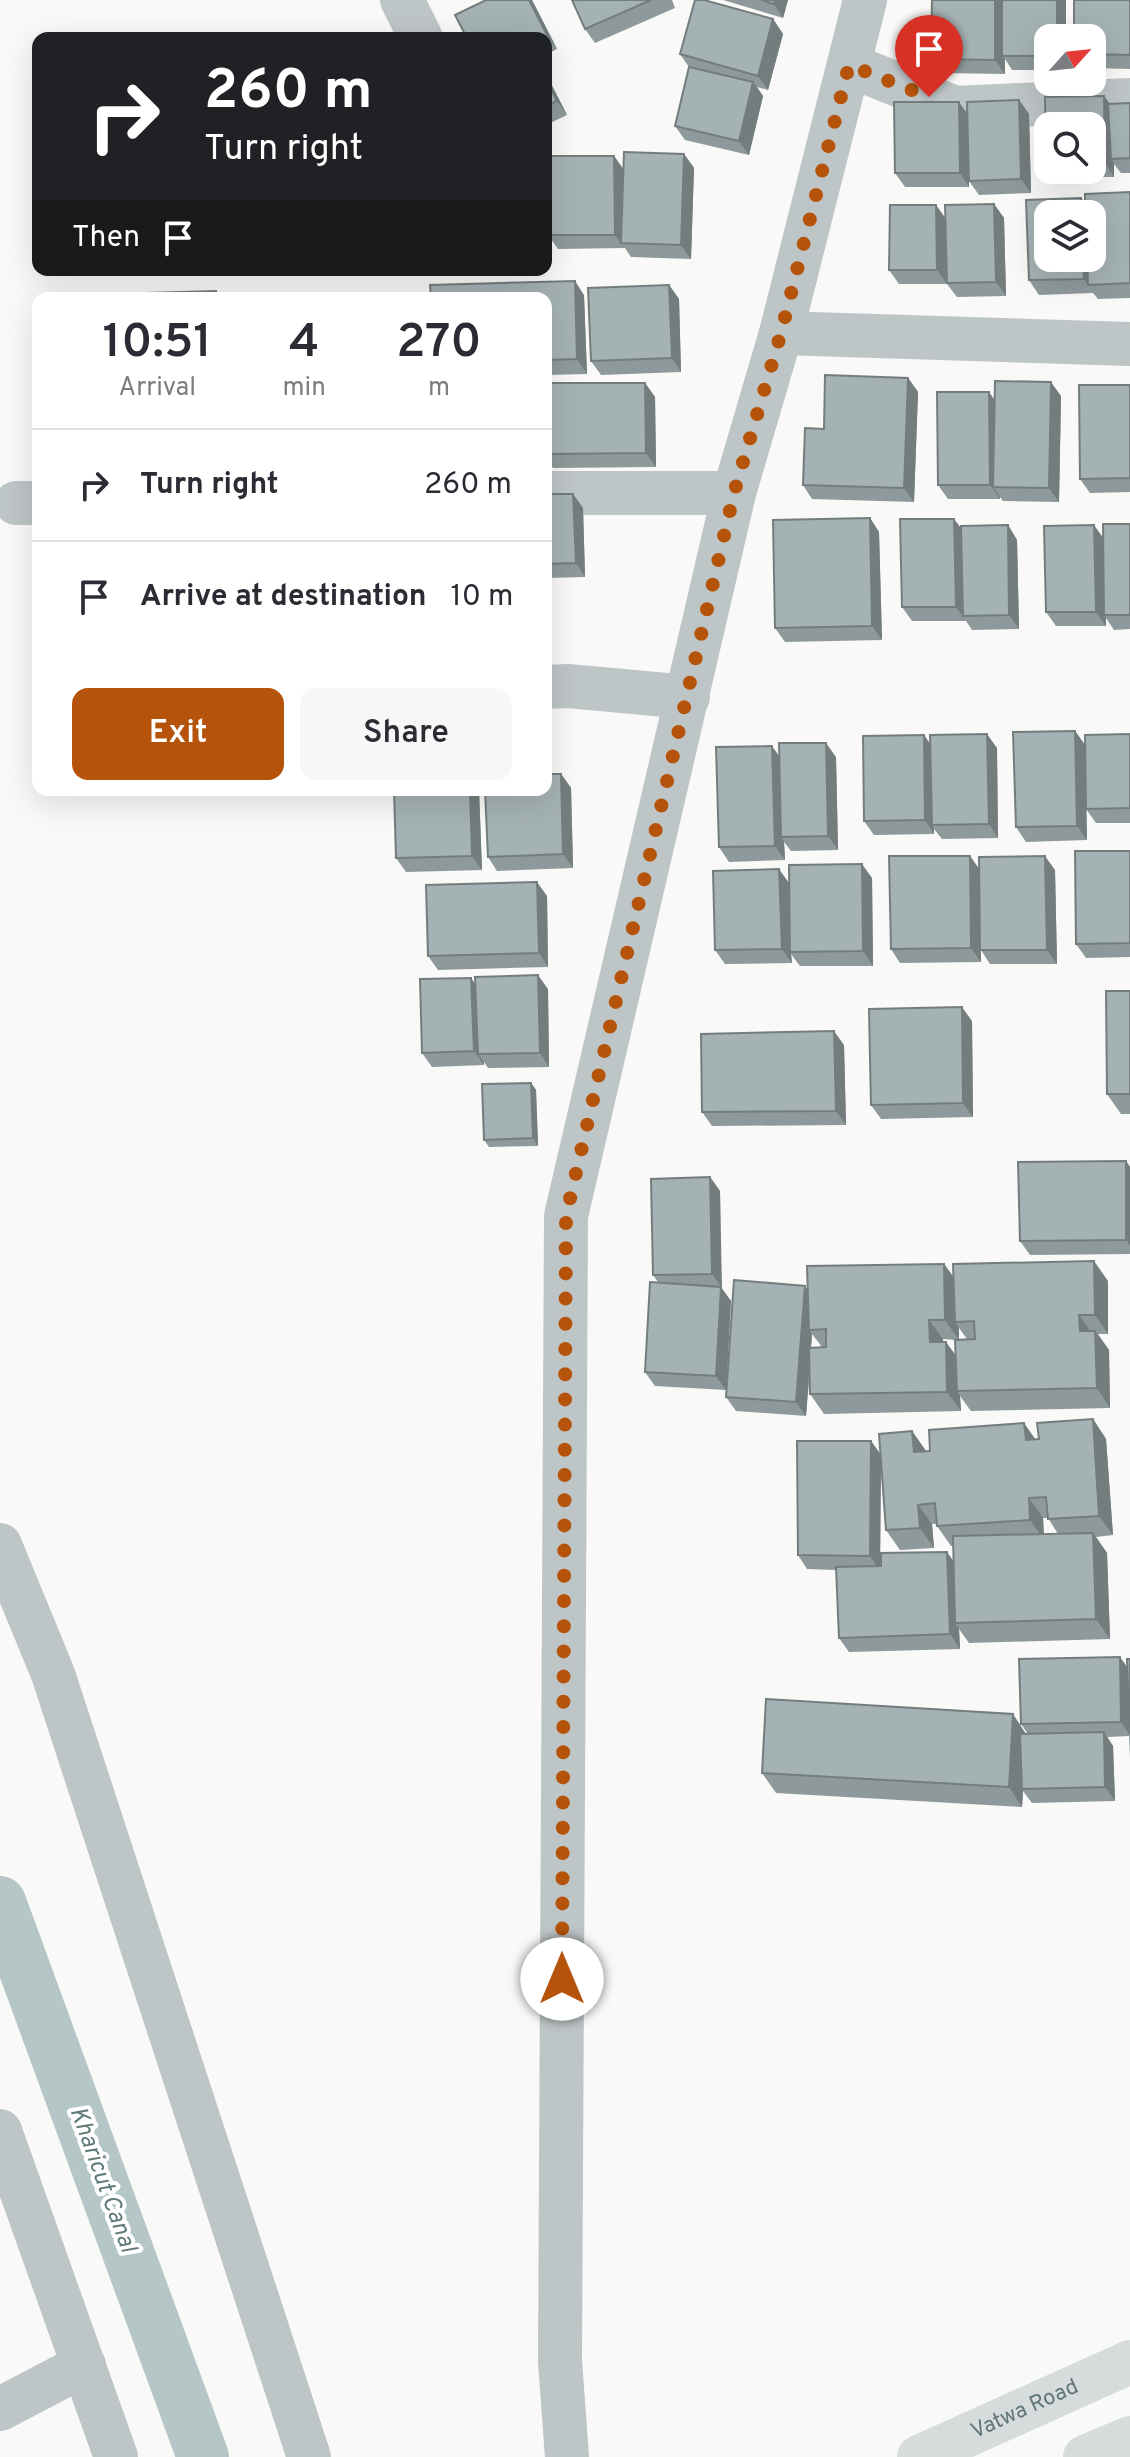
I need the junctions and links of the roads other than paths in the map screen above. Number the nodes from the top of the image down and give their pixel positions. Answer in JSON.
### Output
{"nodes":[{"id":1,"x":402,"y":0,"type":"edge"},
{"id":2,"x":865,"y":0,"type":"edge"},
{"id":3,"x":418,"y":32,"type":"edge"},
{"id":4,"x":849,"y":65,"type":"junction"},
{"id":5,"x":1130,"y":100,"type":"edge"},
{"id":6,"x":781,"y":333,"type":"junction"},
{"id":7,"x":1130,"y":344,"type":"edge"},
{"id":8,"x":552,"y":493,"type":"edge"},
{"id":9,"x":734,"y":493,"type":"junction"},
{"id":10,"x":552,"y":687,"type":"edge"},
{"id":11,"x":688,"y":697,"type":"junction"},
{"id":12,"x":0,"y":1545,"type":"edge"},
{"id":13,"x":0,"y":2131,"type":"edge"},
{"id":14,"x":1130,"y":2362,"type":"edge"},
{"id":15,"x":84,"y":2365,"type":"junction"},
{"id":16,"x":0,"y":2409,"type":"edge"},
{"id":17,"x":1130,"y":2438,"type":"edge"},
{"id":18,"x":116,"y":2457,"type":"edge"},
{"id":19,"x":309,"y":2457,"type":"edge"},
{"id":20,"x":567,"y":2457,"type":"edge"},
{"id":21,"x":919,"y":2457,"type":"edge"},
{"id":22,"x":1085,"y":2457,"type":"edge"}],
"edges":[{"from":1,"to":3,"type":"street"},
{"from":2,"to":4,"type":"street"},
{"from":4,"to":5,"type":"street"},
{"from":4,"to":6,"type":"street"},
{"from":6,"to":7,"type":"street"},
{"from":6,"to":9,"type":"street"},
{"from":8,"to":9,"type":"street"},
{"from":9,"to":11,"type":"street"},
{"from":10,"to":11,"type":"street"},
{"from":11,"to":20,"type":"street"},
{"from":12,"to":19,"type":"street"},
{"from":13,"to":15,"type":"street"},
{"from":14,"to":21,"type":"main road","name":"Vatwa Road"},
{"from":15,"to":16,"type":"street"},
{"from":15,"to":18,"type":"street"},
{"from":17,"to":22,"type":"main road"}]}
